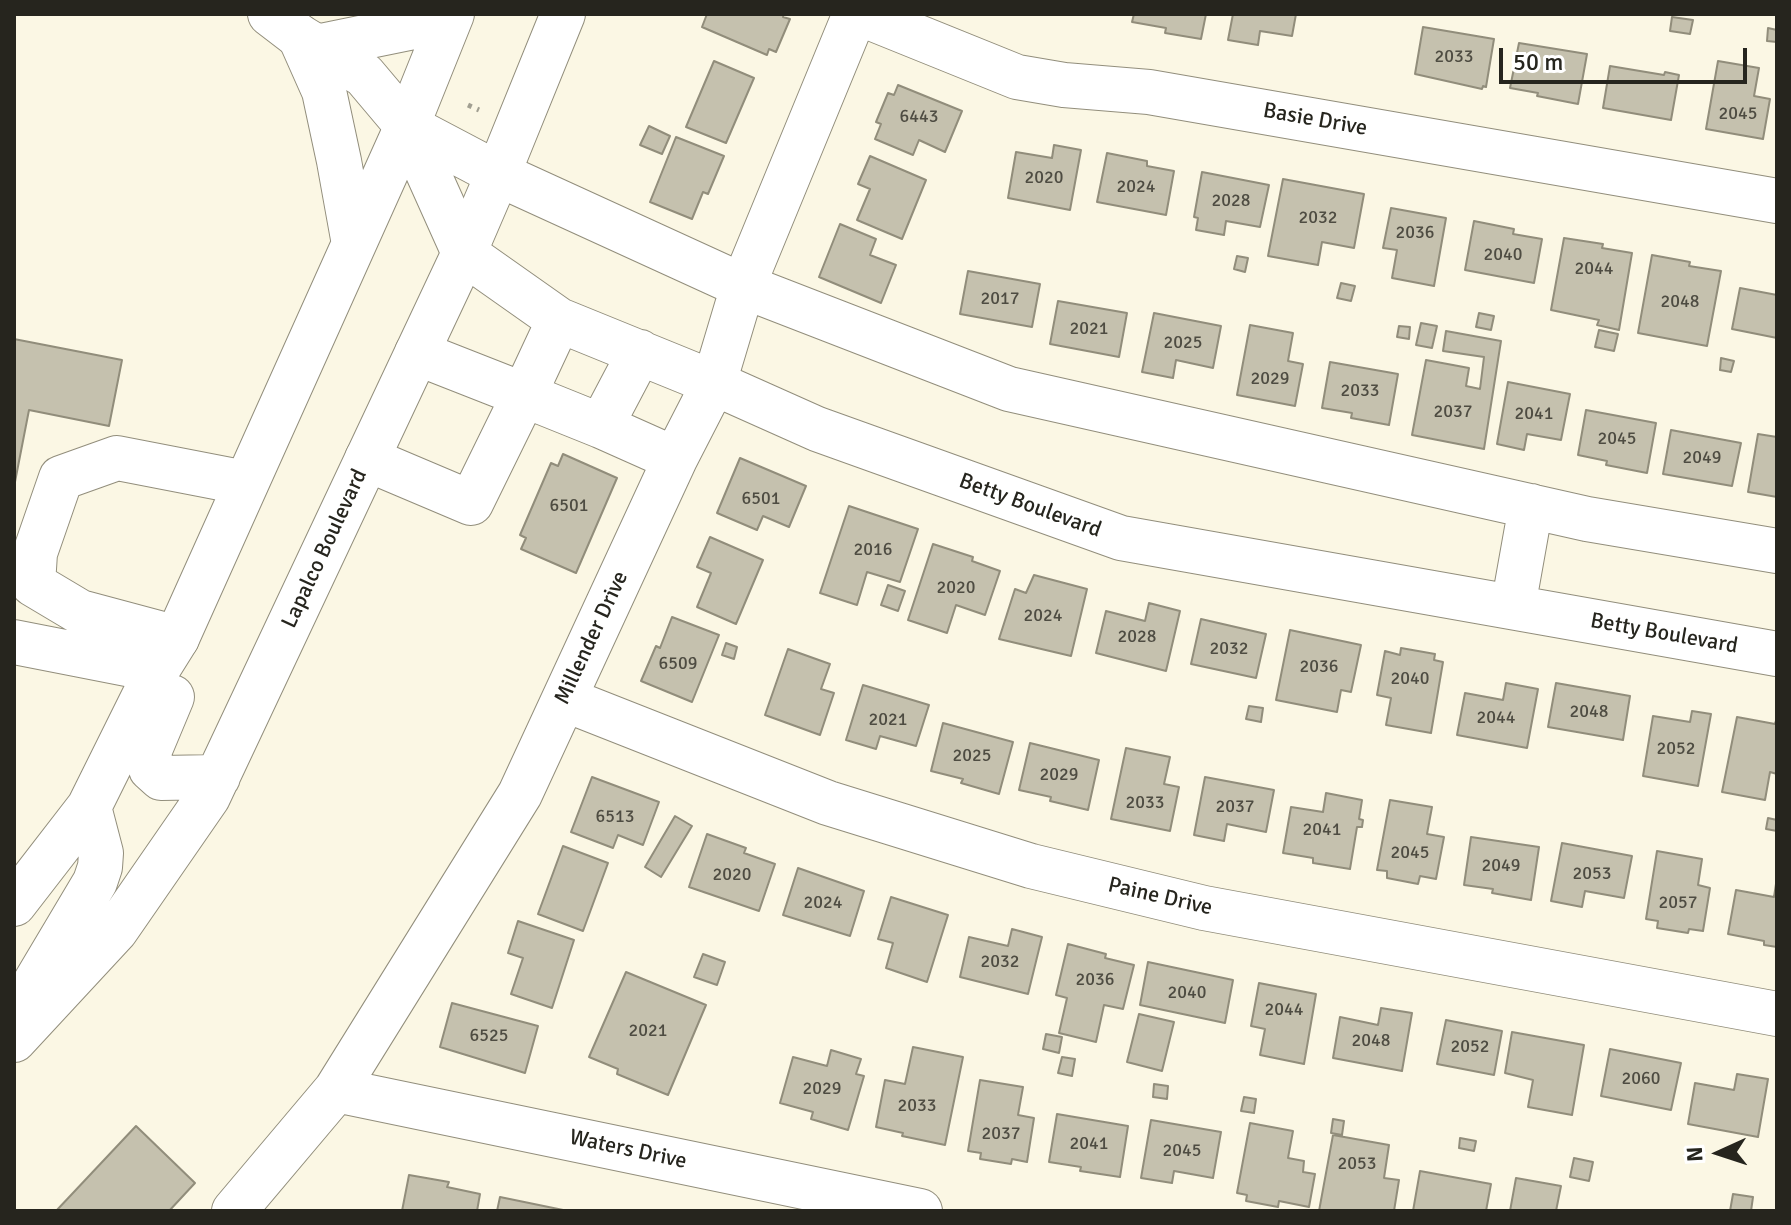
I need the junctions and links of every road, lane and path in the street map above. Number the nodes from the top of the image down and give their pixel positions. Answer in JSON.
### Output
{"nodes":[{"id":1,"x":436,"y":14,"type":"edge"},
{"id":2,"x":452,"y":14,"type":"edge"},
{"id":3,"x":563,"y":14,"type":"edge"},
{"id":4,"x":855,"y":14,"type":"edge"},
{"id":5,"x":861,"y":14,"type":"edge"},
{"id":6,"x":295,"y":33,"type":"edge"},
{"id":7,"x":468,"y":105,"type":"dead end"},
{"id":8,"x":479,"y":110,"type":"dead end"},
{"id":9,"x":407,"y":126,"type":"junction"},
{"id":10,"x":498,"y":174,"type":"junction"},
{"id":11,"x":1777,"y":201,"type":"edge"},
{"id":12,"x":354,"y":244,"type":"junction"},
{"id":13,"x":464,"y":253,"type":"junction"},
{"id":14,"x":743,"y":286,"type":"junction"},
{"id":15,"x":559,"y":320,"type":"junction"},
{"id":16,"x":640,"y":352,"type":"junction"},
{"id":17,"x":417,"y":353,"type":"junction"},
{"id":18,"x":714,"y":383,"type":"junction"},
{"id":19,"x":524,"y":395,"type":"junction"},
{"id":20,"x":601,"y":426,"type":"junction"},
{"id":21,"x":367,"y":459,"type":"junction"},
{"id":22,"x":675,"y":459,"type":"junction"},
{"id":23,"x":246,"y":483,"type":"junction"},
{"id":24,"x":1531,"y":506,"type":"junction"},
{"id":25,"x":1777,"y":551,"type":"edge"},
{"id":26,"x":1513,"y":607,"type":"junction"},
{"id":27,"x":14,"y":642,"type":"edge"},
{"id":28,"x":167,"y":654,"type":"junction"},
{"id":29,"x":1777,"y":654,"type":"edge"},
{"id":30,"x":564,"y":699,"type":"junction"},
{"id":31,"x":218,"y":777,"type":"junction"},
{"id":32,"x":89,"y":807,"type":"junction"},
{"id":33,"x":14,"y":904,"type":"edge"},
{"id":34,"x":1777,"y":1014,"type":"edge"},
{"id":35,"x":14,"y":1019,"type":"edge"},
{"id":36,"x":14,"y":1040,"type":"edge"},
{"id":37,"x":336,"y":1090,"type":"junction"},
{"id":38,"x":234,"y":1211,"type":"edge"},
{"id":39,"x":920,"y":1211,"type":"edge"}],
"edges":[{"from":1,"to":6,"type":"street"},
{"from":2,"to":9,"type":"street"},
{"from":3,"to":10,"type":"street","name":"Lapalco Boulevard"},
{"from":4,"to":14,"type":"street","name":"Millender Drive"},
{"from":5,"to":11,"type":"street","name":"Basie Drive"},
{"from":6,"to":9,"type":"street"},
{"from":6,"to":12,"type":"street"},
{"from":7,"to":8,"type":"path"},
{"from":9,"to":10,"type":"street"},
{"from":9,"to":12,"type":"street"},
{"from":9,"to":13,"type":"street"},
{"from":10,"to":13,"type":"street","name":"Lapalco Boulevard"},
{"from":10,"to":14,"type":"street"},
{"from":12,"to":23,"type":"street"},
{"from":13,"to":15,"type":"street","name":"Betty Boulevard"},
{"from":13,"to":17,"type":"street","name":"Lapalco Boulevard"},
{"from":14,"to":18,"type":"street","name":"Millender Drive"},
{"from":14,"to":24,"type":"street"},
{"from":15,"to":16,"type":"street","name":"Betty Boulevard"},
{"from":15,"to":19,"type":"street"},
{"from":16,"to":18,"type":"street","name":"Betty Boulevard"},
{"from":16,"to":20,"type":"street"},
{"from":17,"to":19,"type":"street"},
{"from":17,"to":21,"type":"street","name":"Lapalco Boulevard"},
{"from":18,"to":22,"type":"street","name":"Millender Drive"},
{"from":18,"to":26,"type":"street","name":"Betty Boulevard"},
{"from":19,"to":20,"type":"street"},
{"from":19,"to":21,"type":"street"},
{"from":20,"to":22,"type":"street"},
{"from":21,"to":31,"type":"street","name":"Lapalco Boulevard"},
{"from":22,"to":30,"type":"street","name":"Millender Drive"},
{"from":23,"to":28,"type":"street"},
{"from":23,"to":28,"type":"street"},
{"from":23,"to":31,"type":"street"},
{"from":24,"to":25,"type":"street"},
{"from":24,"to":26,"type":"street"},
{"from":26,"to":29,"type":"street","name":"Betty Boulevard"},
{"from":27,"to":28,"type":"street"},
{"from":28,"to":32,"type":"street"},
{"from":30,"to":34,"type":"street","name":"Paine Drive"},
{"from":30,"to":37,"type":"street","name":"Millender Drive"},
{"from":31,"to":36,"type":"street","name":"Lapalco Boulevard"},
{"from":32,"to":33,"type":"street"},
{"from":32,"to":35,"type":"street"},
{"from":37,"to":38,"type":"street","name":"Millender Drive"},
{"from":37,"to":39,"type":"street","name":"Waters Drive"}]}
